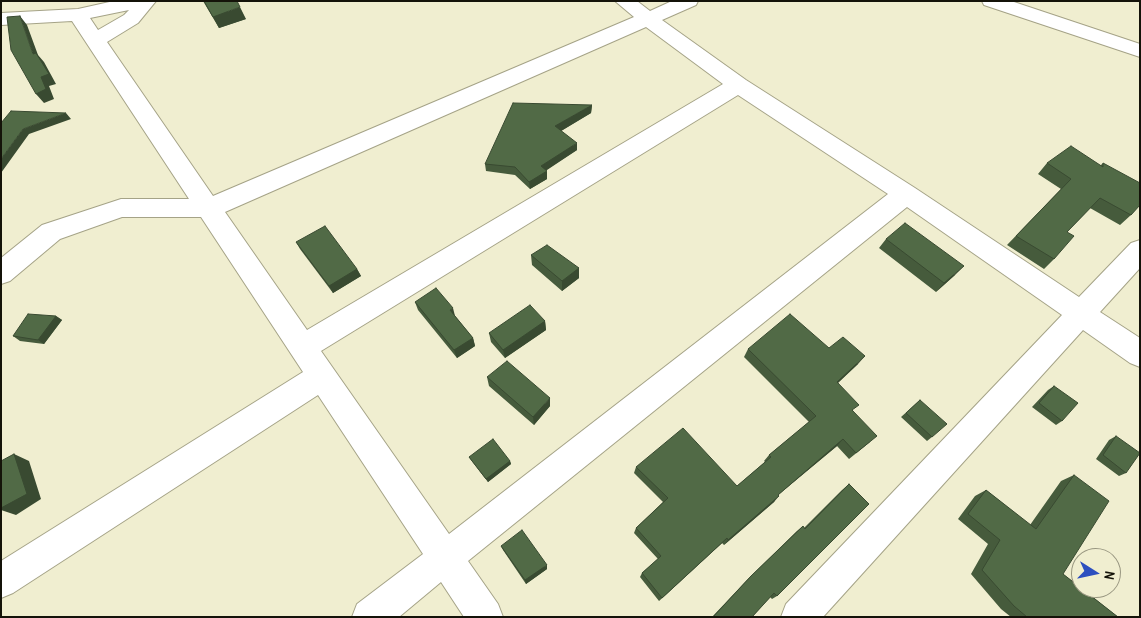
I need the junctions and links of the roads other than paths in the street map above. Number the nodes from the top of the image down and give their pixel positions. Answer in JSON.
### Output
{"nodes":[{"id":1,"x":142,"y":1,"type":"edge"},
{"id":2,"x":147,"y":1,"type":"edge"},
{"id":3,"x":624,"y":1,"type":"edge"},
{"id":4,"x":689,"y":1,"type":"edge"},
{"id":5,"x":991,"y":1,"type":"edge"},
{"id":6,"x":78,"y":15,"type":"junction"},
{"id":7,"x":1,"y":19,"type":"edge"},
{"id":8,"x":646,"y":19,"type":"junction"},
{"id":9,"x":96,"y":40,"type":"junction"},
{"id":10,"x":1140,"y":51,"type":"edge"},
{"id":11,"x":738,"y":86,"type":"junction"},
{"id":12,"x":906,"y":194,"type":"junction"},
{"id":13,"x":209,"y":208,"type":"junction"},
{"id":14,"x":1140,"y":250,"type":"edge"},
{"id":15,"x":1,"y":273,"type":"edge"},
{"id":16,"x":1080,"y":314,"type":"junction"},
{"id":17,"x":303,"y":347,"type":"junction"},
{"id":18,"x":1140,"y":354,"type":"edge"},
{"id":19,"x":322,"y":376,"type":"junction"},
{"id":20,"x":445,"y":558,"type":"junction"},
{"id":21,"x":1,"y":580,"type":"edge"},
{"id":22,"x":370,"y":617,"type":"edge"},
{"id":23,"x":485,"y":617,"type":"edge"},
{"id":24,"x":799,"y":617,"type":"edge"}],
"edges":[{"from":1,"to":6,"type":"street"},
{"from":2,"to":9,"type":"street"},
{"from":3,"to":8,"type":"street"},
{"from":4,"to":8,"type":"street"},
{"from":5,"to":10,"type":"street"},
{"from":6,"to":7,"type":"street"},
{"from":6,"to":9,"type":"street"},
{"from":8,"to":11,"type":"street"},
{"from":8,"to":13,"type":"street"},
{"from":9,"to":13,"type":"street"},
{"from":11,"to":12,"type":"street"},
{"from":11,"to":17,"type":"street"},
{"from":12,"to":16,"type":"street"},
{"from":12,"to":20,"type":"street"},
{"from":13,"to":15,"type":"street"},
{"from":13,"to":17,"type":"street"},
{"from":14,"to":16,"type":"street"},
{"from":16,"to":18,"type":"street"},
{"from":16,"to":24,"type":"street"},
{"from":17,"to":19,"type":"street"},
{"from":19,"to":20,"type":"street"},
{"from":19,"to":21,"type":"street"},
{"from":20,"to":22,"type":"street"},
{"from":20,"to":23,"type":"street"}]}
